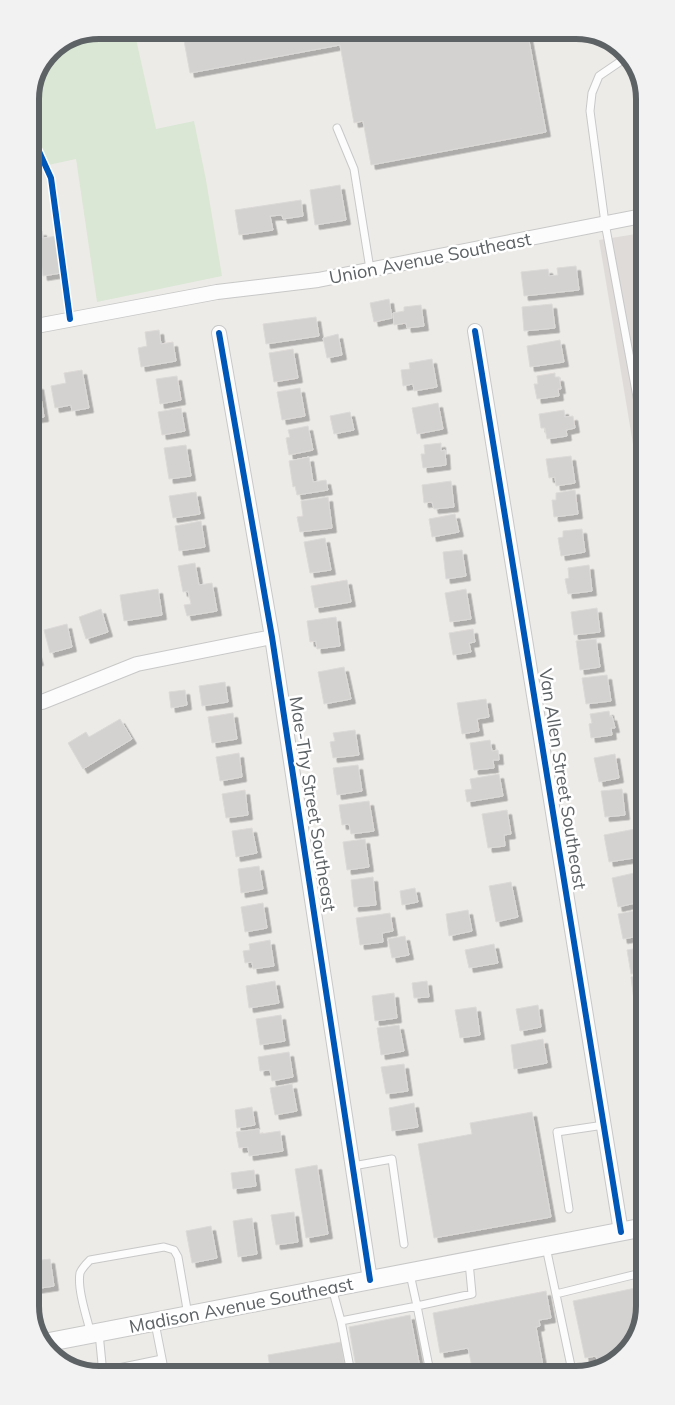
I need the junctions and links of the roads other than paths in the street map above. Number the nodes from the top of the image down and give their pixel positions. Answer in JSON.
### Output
{"nodes":[{"id":1,"x":623,"y":61,"type":"edge"},
{"id":2,"x":337,"y":128,"type":"dead end"},
{"id":3,"x":636,"y":217,"type":"edge"},
{"id":4,"x":605,"y":224,"type":"junction"},
{"id":5,"x":370,"y":269,"type":"junction"},
{"id":6,"x":39,"y":325,"type":"edge"},
{"id":7,"x":475,"y":331,"type":"dead end"},
{"id":8,"x":219,"y":333,"type":"dead end"},
{"id":9,"x":636,"y":392,"type":"edge"},
{"id":10,"x":272,"y":637,"type":"junction"},
{"id":11,"x":39,"y":703,"type":"edge"},
{"id":12,"x":604,"y":1125,"type":"junction"},
{"id":13,"x":353,"y":1166,"type":"junction"},
{"id":14,"x":568,"y":1208,"type":"dead end"},
{"id":15,"x":636,"y":1229,"type":"edge"},
{"id":16,"x":622,"y":1232,"type":"junction"},
{"id":17,"x":404,"y":1244,"type":"dead end"},
{"id":18,"x":546,"y":1246,"type":"junction"},
{"id":19,"x":469,"y":1261,"type":"junction"},
{"id":20,"x":410,"y":1272,"type":"junction"},
{"id":21,"x":636,"y":1274,"type":"edge"},
{"id":22,"x":370,"y":1280,"type":"junction"},
{"id":23,"x":332,"y":1288,"type":"junction"},
{"id":24,"x":556,"y":1294,"type":"junction"},
{"id":25,"x":417,"y":1306,"type":"junction"},
{"id":26,"x":188,"y":1316,"type":"junction"},
{"id":27,"x":341,"y":1320,"type":"junction"},
{"id":28,"x":154,"y":1322,"type":"junction"},
{"id":29,"x":95,"y":1334,"type":"junction"},
{"id":30,"x":52,"y":1343,"type":"edge"},
{"id":31,"x":162,"y":1359,"type":"junction"},
{"id":32,"x":102,"y":1366,"type":"edge"},
{"id":33,"x":133,"y":1366,"type":"edge"},
{"id":34,"x":163,"y":1366,"type":"edge"},
{"id":35,"x":350,"y":1366,"type":"edge"},
{"id":36,"x":429,"y":1366,"type":"edge"},
{"id":37,"x":571,"y":1366,"type":"dead end"}],
"edges":[{"from":1,"to":4,"type":"lane"},
{"from":2,"to":5,"type":"lane"},
{"from":3,"to":4,"type":"street","name":"Union Avenue Southeast"},
{"from":4,"to":5,"type":"street","name":"Union Avenue Southeast"},
{"from":4,"to":9,"type":"lane"},
{"from":5,"to":6,"type":"street","name":"Union Avenue Southeast"},
{"from":7,"to":12,"type":"street","name":"Van Allen Street Southeast"},
{"from":8,"to":10,"type":"street","name":"Mae-Thy Street Southeast"},
{"from":10,"to":11,"type":"street"},
{"from":10,"to":13,"type":"street","name":"Mae-Thy Street Southeast"},
{"from":12,"to":14,"type":"lane"},
{"from":12,"to":16,"type":"street","name":"Van Allen Street Southeast"},
{"from":13,"to":17,"type":"lane"},
{"from":13,"to":22,"type":"street","name":"Mae-Thy Street Southeast"},
{"from":15,"to":16,"type":"street","name":"Madison Avenue Southeast"},
{"from":16,"to":18,"type":"street","name":"Madison Avenue Southeast"},
{"from":18,"to":19,"type":"street","name":"Madison Avenue Southeast"},
{"from":18,"to":24,"type":"lane"},
{"from":19,"to":20,"type":"street","name":"Madison Avenue Southeast"},
{"from":19,"to":25,"type":"lane"},
{"from":20,"to":22,"type":"street","name":"Madison Avenue Southeast"},
{"from":20,"to":25,"type":"lane"},
{"from":21,"to":24,"type":"lane"},
{"from":22,"to":23,"type":"street","name":"Madison Avenue Southeast"},
{"from":23,"to":26,"type":"street","name":"Madison Avenue Southeast"},
{"from":23,"to":27,"type":"lane"},
{"from":24,"to":37,"type":"lane"},
{"from":25,"to":27,"type":"lane"},
{"from":25,"to":36,"type":"lane"},
{"from":26,"to":28,"type":"street","name":"Madison Avenue Southeast"},
{"from":26,"to":29,"type":"lane"},
{"from":27,"to":35,"type":"lane"},
{"from":28,"to":29,"type":"street","name":"Madison Avenue Southeast"},
{"from":28,"to":31,"type":"lane"},
{"from":29,"to":30,"type":"street","name":"Madison Avenue Southeast"},
{"from":29,"to":32,"type":"lane"},
{"from":31,"to":33,"type":"lane"},
{"from":31,"to":34,"type":"lane"}]}
